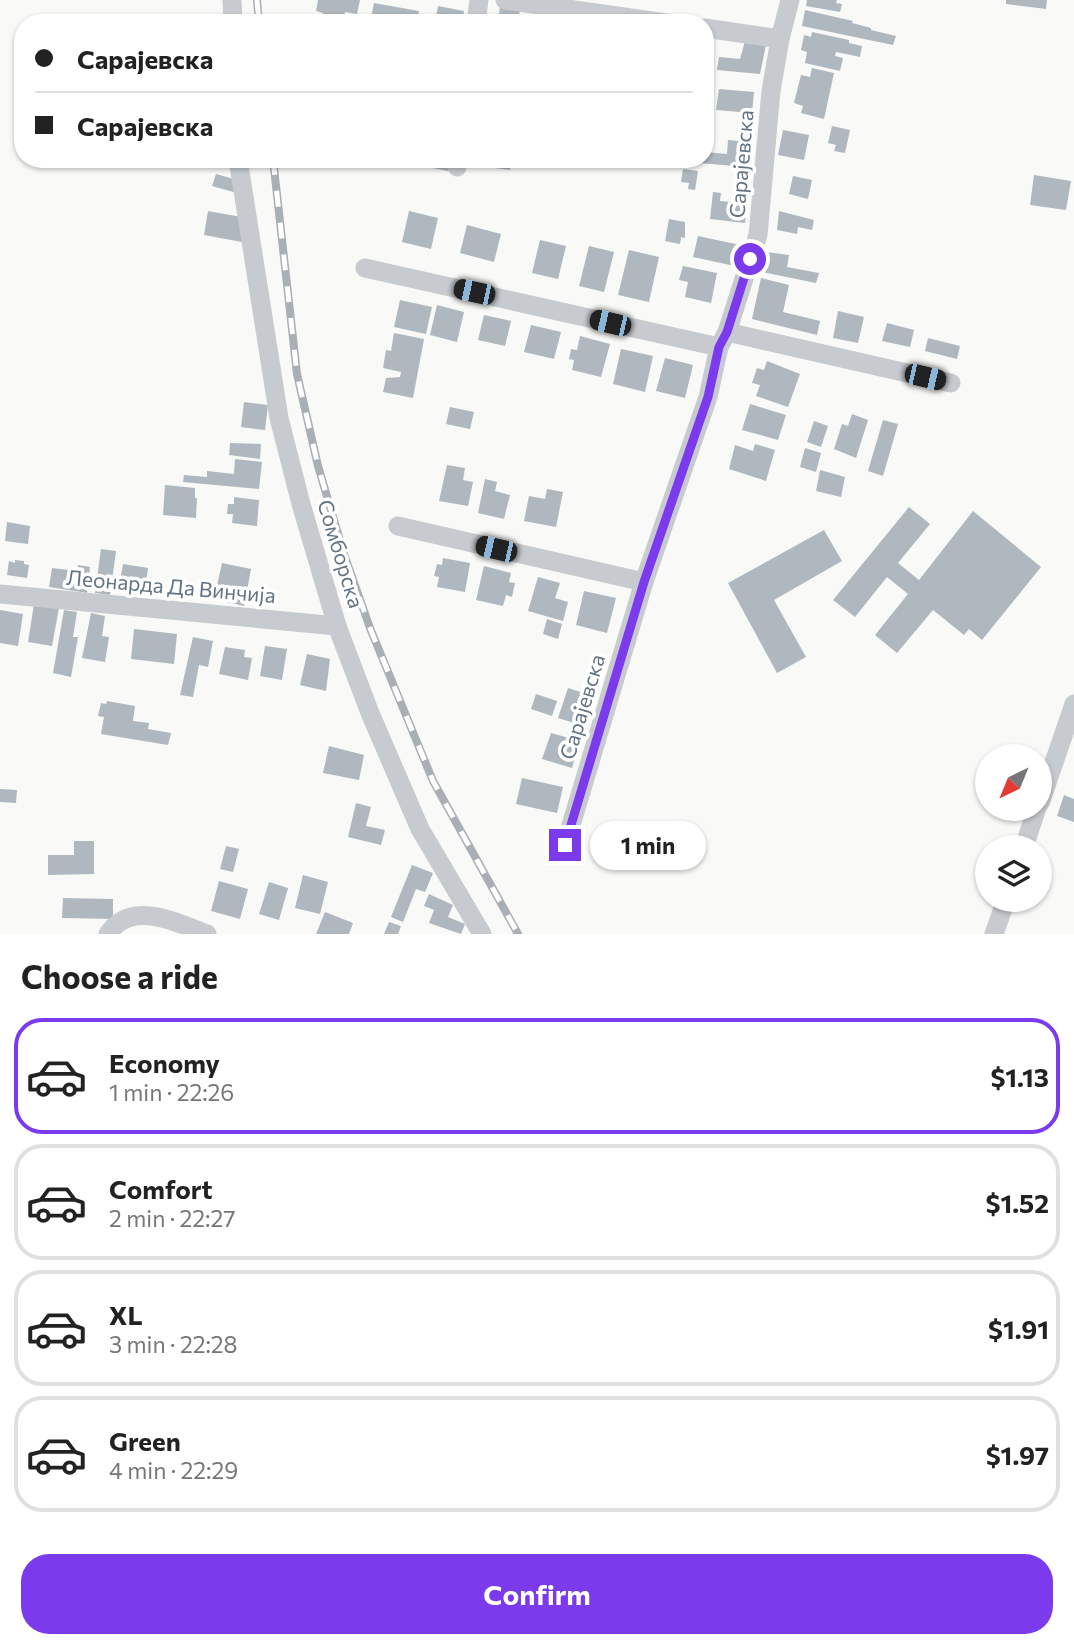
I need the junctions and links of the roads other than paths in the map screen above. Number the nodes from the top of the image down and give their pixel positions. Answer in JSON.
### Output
{"nodes":[{"id":1,"x":505,"y":0,"type":"edge"},
{"id":2,"x":790,"y":0,"type":"edge"},
{"id":3,"x":603,"y":14,"type":"edge"},
{"id":4,"x":714,"y":29,"type":"edge"},
{"id":5,"x":779,"y":39,"type":"junction"},
{"id":6,"x":239,"y":168,"type":"edge"},
{"id":7,"x":365,"y":268,"type":"dead end"},
{"id":8,"x":723,"y":339,"type":"junction"},
{"id":9,"x":951,"y":383,"type":"dead end"},
{"id":10,"x":398,"y":526,"type":"dead end"},
{"id":11,"x":644,"y":582,"type":"junction"},
{"id":12,"x":0,"y":594,"type":"edge"},
{"id":13,"x":337,"y":626,"type":"junction"},
{"id":14,"x":1074,"y":704,"type":"edge"},
{"id":15,"x":1052,"y":768,"type":"edge"},
{"id":16,"x":565,"y":845,"type":"dead end"},
{"id":17,"x":1002,"y":912,"type":"edge"},
{"id":18,"x":107,"y":934,"type":"edge"},
{"id":19,"x":207,"y":934,"type":"edge"},
{"id":20,"x":482,"y":934,"type":"edge"},
{"id":21,"x":994,"y":934,"type":"edge"}],
"edges":[{"from":1,"to":3,"type":"street"},
{"from":2,"to":5,"type":"street","name":"Сарајевска"},
{"from":4,"to":5,"type":"street"},
{"from":5,"to":8,"type":"street","name":"Сарајевска"},
{"from":6,"to":13,"type":"street","name":"Сомборска"},
{"from":7,"to":8,"type":"street"},
{"from":8,"to":9,"type":"street"},
{"from":8,"to":11,"type":"street","name":"Сарајевска"},
{"from":10,"to":11,"type":"street"},
{"from":11,"to":16,"type":"street","name":"Сарајевска"},
{"from":12,"to":13,"type":"street","name":"Леонарда Да Винчија"},
{"from":13,"to":20,"type":"street","name":"Сомборска"},
{"from":14,"to":15,"type":"street"},
{"from":17,"to":21,"type":"street"},
{"from":18,"to":19,"type":"street"}]}
